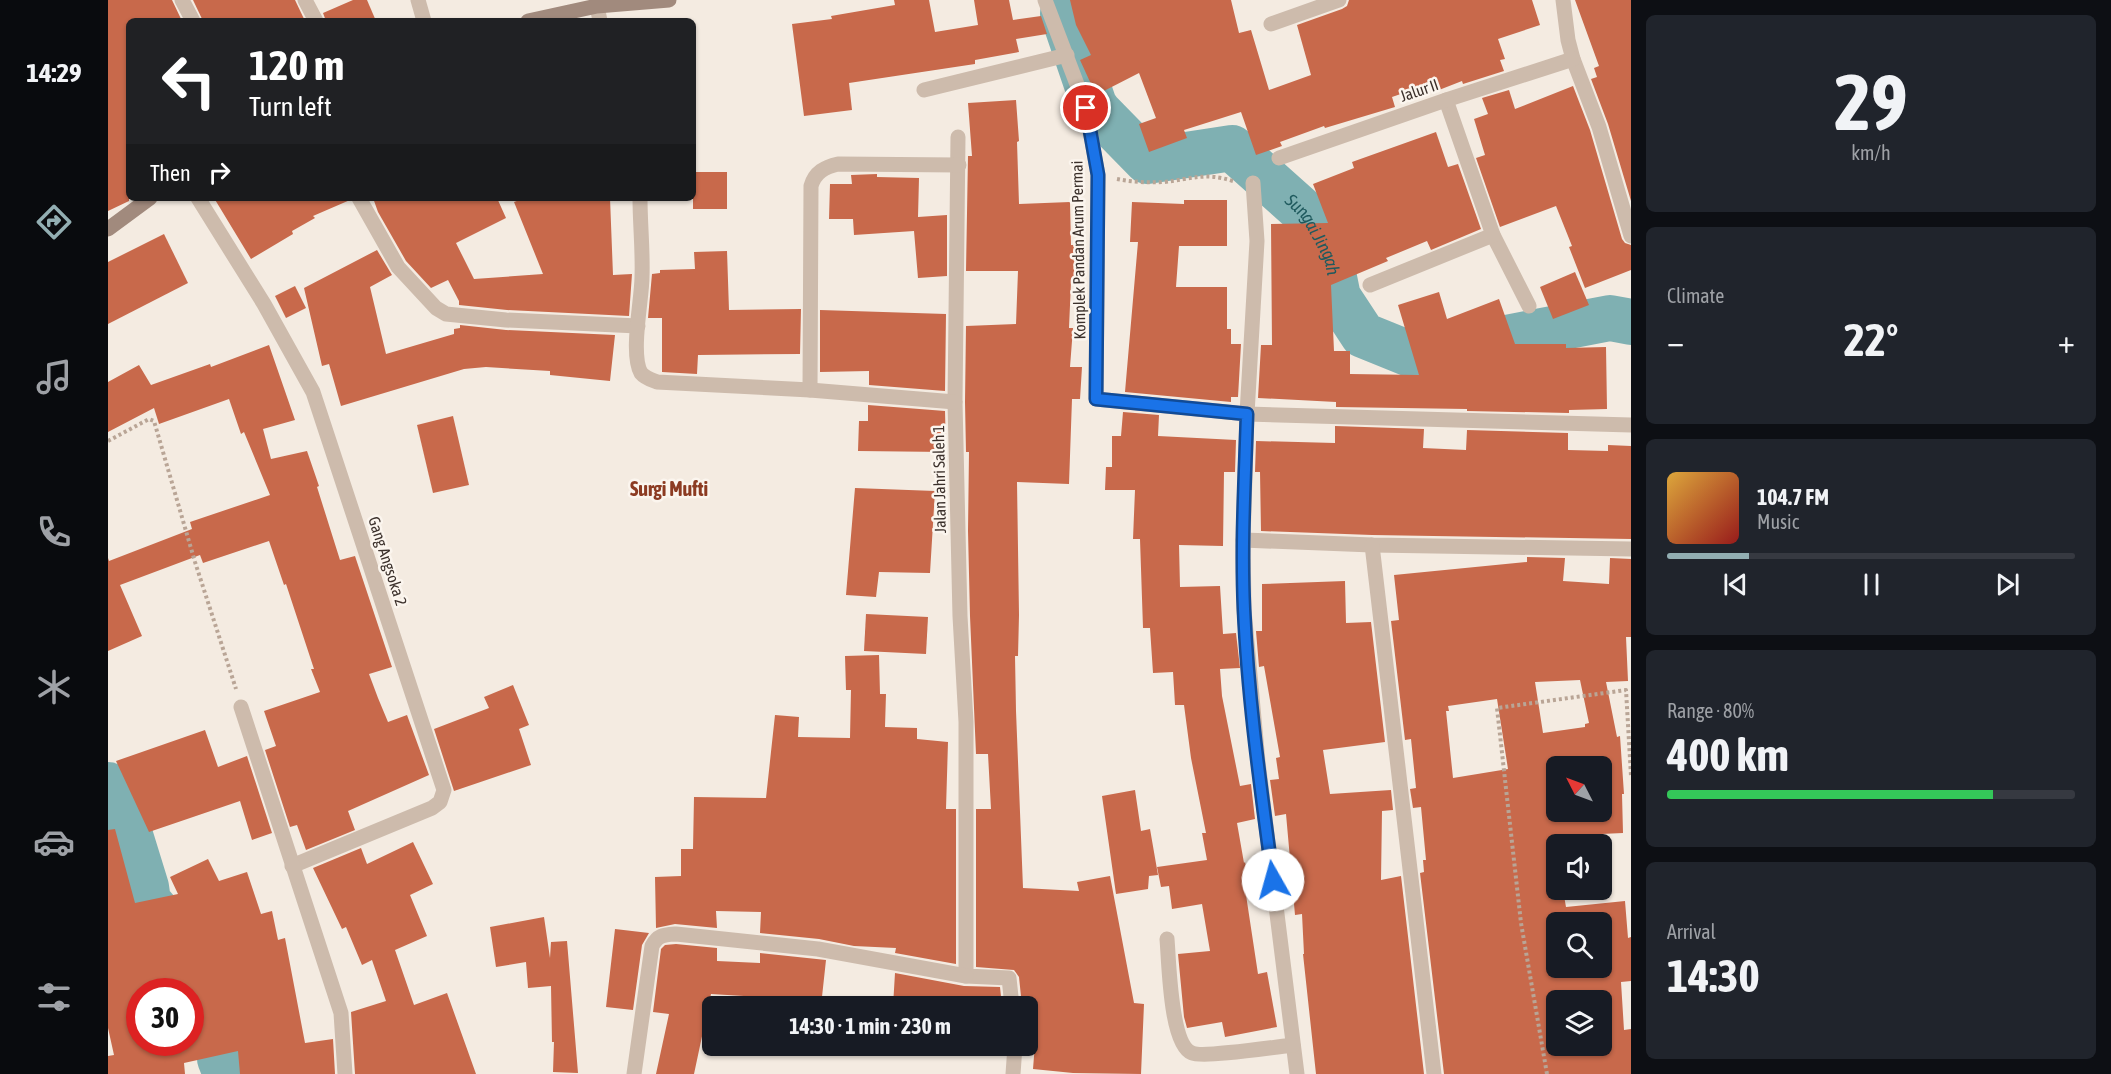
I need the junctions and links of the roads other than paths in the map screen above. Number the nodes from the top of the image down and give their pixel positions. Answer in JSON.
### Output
{"nodes":[{"id":1,"x":182,"y":0,"type":"edge"},
{"id":2,"x":305,"y":0,"type":"edge"},
{"id":3,"x":418,"y":0,"type":"edge"},
{"id":4,"x":669,"y":0,"type":"edge"},
{"id":5,"x":1045,"y":0,"type":"edge"},
{"id":6,"x":1339,"y":0,"type":"edge"},
{"id":7,"x":1563,"y":0,"type":"edge"},
{"id":8,"x":599,"y":14,"type":"edge"},
{"id":9,"x":191,"y":18,"type":"edge"},
{"id":10,"x":314,"y":18,"type":"edge"},
{"id":11,"x":423,"y":18,"type":"edge"},
{"id":12,"x":558,"y":18,"type":"edge"},
{"id":13,"x":1271,"y":24,"type":"dead end"},
{"id":14,"x":1067,"y":55,"type":"junction"},
{"id":15,"x":1573,"y":59,"type":"junction"},
{"id":16,"x":924,"y":90,"type":"dead end"},
{"id":17,"x":1446,"y":100,"type":"junction"},
{"id":18,"x":958,"y":137,"type":"dead end"},
{"id":19,"x":1279,"y":158,"type":"dead end"},
{"id":20,"x":959,"y":165,"type":"junction"},
{"id":21,"x":1253,"y":183,"type":"road end"},
{"id":22,"x":146,"y":201,"type":"edge"},
{"id":23,"x":200,"y":201,"type":"edge"},
{"id":24,"x":361,"y":201,"type":"edge"},
{"id":25,"x":640,"y":201,"type":"edge"},
{"id":26,"x":108,"y":230,"type":"edge"},
{"id":27,"x":1493,"y":235,"type":"junction"},
{"id":28,"x":1631,"y":236,"type":"edge"},
{"id":29,"x":1370,"y":285,"type":"dead end"},
{"id":30,"x":1529,"y":306,"type":"dead end"},
{"id":31,"x":638,"y":326,"type":"junction"},
{"id":32,"x":810,"y":390,"type":"junction"},
{"id":33,"x":955,"y":402,"type":"junction"},
{"id":34,"x":1247,"y":414,"type":"junction"},
{"id":35,"x":1631,"y":425,"type":"edge"},
{"id":36,"x":1243,"y":540,"type":"junction"},
{"id":37,"x":1372,"y":545,"type":"junction"},
{"id":38,"x":1631,"y":549,"type":"edge"},
{"id":39,"x":242,"y":706,"type":"road end"},
{"id":40,"x":292,"y":866,"type":"junction"},
{"id":41,"x":1167,"y":939,"type":"dead end"},
{"id":42,"x":966,"y":976,"type":"junction"},
{"id":43,"x":1011,"y":996,"type":"edge"},
{"id":44,"x":1293,"y":1046,"type":"junction"},
{"id":45,"x":1014,"y":1056,"type":"edge"},
{"id":46,"x":345,"y":1074,"type":"edge"},
{"id":47,"x":634,"y":1074,"type":"edge"},
{"id":48,"x":1013,"y":1074,"type":"edge"},
{"id":49,"x":1297,"y":1074,"type":"edge"},
{"id":50,"x":1434,"y":1074,"type":"edge"}],
"edges":[{"from":1,"to":9,"type":"street"},
{"from":2,"to":10,"type":"street"},
{"from":3,"to":11,"type":"street"},
{"from":4,"to":8,"type":"street"},
{"from":5,"to":14,"type":"street","name":"Komplek Pandan Arum Permai"},
{"from":6,"to":13,"type":"street"},
{"from":7,"to":15,"type":"street"},
{"from":8,"to":12,"type":"street"},
{"from":14,"to":16,"type":"street"},
{"from":14,"to":34,"type":"street","name":"Komplek Pandan Arum Permai"},
{"from":15,"to":17,"type":"street","name":"Jalur II"},
{"from":15,"to":28,"type":"street"},
{"from":17,"to":19,"type":"street","name":"Jalur II"},
{"from":17,"to":27,"type":"street"},
{"from":18,"to":20,"type":"street"},
{"from":20,"to":32,"type":"street"},
{"from":20,"to":33,"type":"street"},
{"from":21,"to":34,"type":"street"},
{"from":22,"to":26,"type":"street"},
{"from":23,"to":40,"type":"street","name":"Gang Angsoka 2"},
{"from":24,"to":31,"type":"street"},
{"from":25,"to":31,"type":"street","name":"Jalan Jahri Saleh 1"},
{"from":27,"to":29,"type":"street"},
{"from":27,"to":30,"type":"street"},
{"from":31,"to":32,"type":"street","name":"Jalan Jahri Saleh 1"},
{"from":32,"to":33,"type":"street","name":"Jalan Jahri Saleh 1"},
{"from":33,"to":42,"type":"street","name":"Jalan Jahri Saleh 1"},
{"from":34,"to":35,"type":"street"},
{"from":34,"to":36,"type":"street"},
{"from":36,"to":37,"type":"street"},
{"from":36,"to":44,"type":"street"},
{"from":37,"to":38,"type":"street"},
{"from":37,"to":50,"type":"street"},
{"from":39,"to":40,"type":"street"},
{"from":40,"to":46,"type":"street"},
{"from":41,"to":44,"type":"street"},
{"from":42,"to":43,"type":"street"},
{"from":42,"to":47,"type":"street"},
{"from":44,"to":49,"type":"street"},
{"from":45,"to":48,"type":"street"}]}
